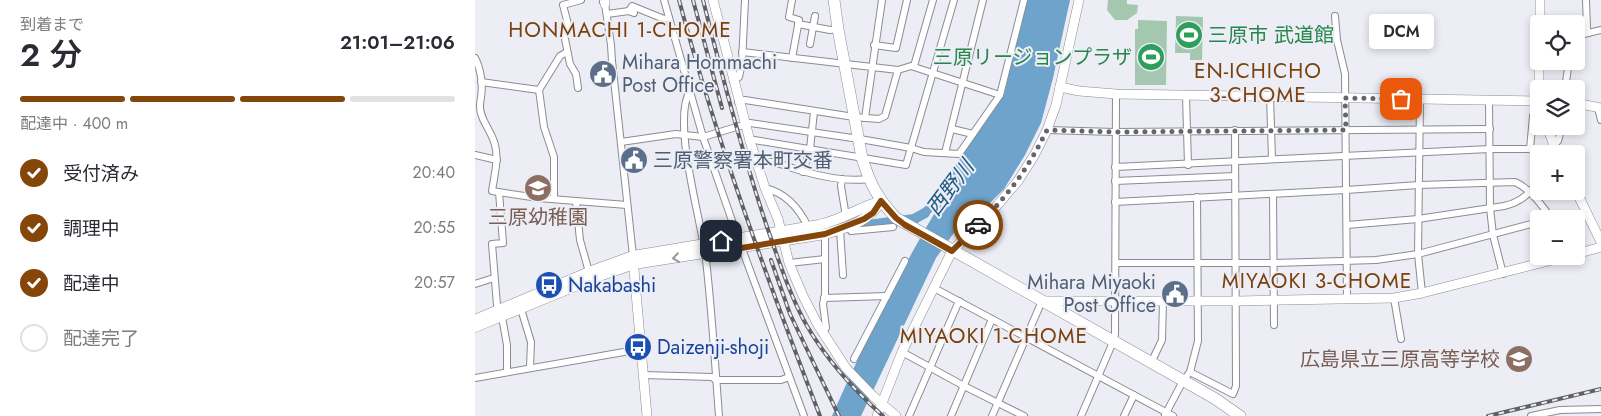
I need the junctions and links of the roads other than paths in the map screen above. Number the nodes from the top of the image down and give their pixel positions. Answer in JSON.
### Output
{"nodes":[{"id":1,"x":581,"y":0,"type":"edge"},
{"id":2,"x":664,"y":0,"type":"edge"},
{"id":3,"x":713,"y":0,"type":"edge"},
{"id":4,"x":745,"y":0,"type":"edge"},
{"id":5,"x":792,"y":0,"type":"edge"},
{"id":6,"x":834,"y":0,"type":"edge"},
{"id":7,"x":882,"y":0,"type":"edge"},
{"id":8,"x":907,"y":0,"type":"edge"},
{"id":9,"x":933,"y":0,"type":"edge"},
{"id":10,"x":954,"y":0,"type":"edge"},
{"id":11,"x":983,"y":0,"type":"edge"},
{"id":12,"x":1023,"y":0,"type":"edge"},
{"id":13,"x":1079,"y":0,"type":"edge"},
{"id":14,"x":1540,"y":0,"type":"edge"},
{"id":15,"x":1587,"y":0,"type":"edge"},
{"id":16,"x":604,"y":1,"type":"edge"},
{"id":17,"x":607,"y":14,"type":"junction"},
{"id":18,"x":1540,"y":15,"type":"edge"},
{"id":19,"x":815,"y":16,"type":"dead end"},
{"id":20,"x":1335,"y":16,"type":"dead end"},
{"id":21,"x":669,"y":18,"type":"junction"},
{"id":22,"x":798,"y":24,"type":"junction"},
{"id":23,"x":813,"y":26,"type":"junction"},
{"id":24,"x":837,"y":29,"type":"junction"},
{"id":25,"x":1601,"y":30,"type":"edge"},
{"id":26,"x":1588,"y":33,"type":"junction"},
{"id":27,"x":1585,"y":34,"type":"edge"},
{"id":28,"x":810,"y":44,"type":"dead end"},
{"id":29,"x":874,"y":45,"type":"junction"},
{"id":30,"x":567,"y":52,"type":"junction"},
{"id":31,"x":743,"y":52,"type":"junction"},
{"id":32,"x":475,"y":58,"type":"edge"},
{"id":33,"x":792,"y":58,"type":"junction"},
{"id":34,"x":843,"y":64,"type":"junction"},
{"id":35,"x":914,"y":66,"type":"junction"},
{"id":36,"x":873,"y":67,"type":"junction"},
{"id":37,"x":898,"y":70,"type":"junction"},
{"id":38,"x":933,"y":72,"type":"junction"},
{"id":39,"x":733,"y":81,"type":"junction"},
{"id":40,"x":481,"y":82,"type":"junction"},
{"id":41,"x":963,"y":82,"type":"junction"},
{"id":42,"x":1060,"y":87,"type":"junction"},
{"id":43,"x":578,"y":88,"type":"dead end"},
{"id":44,"x":539,"y":90,"type":"junction"},
{"id":45,"x":690,"y":91,"type":"junction"},
{"id":46,"x":1116,"y":94,"type":"junction"},
{"id":47,"x":1000,"y":95,"type":"junction"},
{"id":48,"x":1186,"y":96,"type":"junction"},
{"id":49,"x":1271,"y":96,"type":"junction"},
{"id":50,"x":1345,"y":98,"type":"junction"},
{"id":51,"x":1420,"y":99,"type":"junction"},
{"id":52,"x":1489,"y":100,"type":"junction"},
{"id":53,"x":738,"y":102,"type":"junction"},
{"id":54,"x":1530,"y":102,"type":"edge"},
{"id":55,"x":1585,"y":105,"type":"edge"},
{"id":56,"x":1599,"y":108,"type":"edge"},
{"id":57,"x":815,"y":112,"type":"junction"},
{"id":58,"x":859,"y":117,"type":"junction"},
{"id":59,"x":1601,"y":120,"type":"edge"},
{"id":60,"x":745,"y":124,"type":"junction"},
{"id":61,"x":952,"y":129,"type":"junction"},
{"id":62,"x":1420,"y":129,"type":"junction"},
{"id":63,"x":1490,"y":129,"type":"junction"},
{"id":64,"x":1047,"y":130,"type":"junction"},
{"id":65,"x":1235,"y":130,"type":"junction"},
{"id":66,"x":1271,"y":130,"type":"junction"},
{"id":67,"x":1346,"y":130,"type":"junction"},
{"id":68,"x":1187,"y":131,"type":"junction"},
{"id":69,"x":1115,"y":132,"type":"junction"},
{"id":70,"x":812,"y":133,"type":"junction"},
{"id":71,"x":973,"y":134,"type":"junction"},
{"id":72,"x":684,"y":135,"type":"junction"},
{"id":73,"x":703,"y":137,"type":"junction"},
{"id":74,"x":858,"y":139,"type":"junction"},
{"id":75,"x":750,"y":141,"type":"junction"},
{"id":76,"x":621,"y":142,"type":"junction"},
{"id":77,"x":911,"y":148,"type":"junction"},
{"id":78,"x":810,"y":149,"type":"junction"},
{"id":79,"x":1490,"y":149,"type":"junction"},
{"id":80,"x":1530,"y":149,"type":"edge"},
{"id":81,"x":1419,"y":153,"type":"junction"},
{"id":82,"x":945,"y":154,"type":"junction"},
{"id":83,"x":475,"y":156,"type":"edge"},
{"id":84,"x":1346,"y":157,"type":"junction"},
{"id":85,"x":861,"y":158,"type":"junction"},
{"id":86,"x":1272,"y":159,"type":"junction"},
{"id":87,"x":497,"y":160,"type":"junction"},
{"id":88,"x":756,"y":162,"type":"junction"},
{"id":89,"x":1235,"y":163,"type":"junction"},
{"id":90,"x":1188,"y":164,"type":"junction"},
{"id":91,"x":1115,"y":167,"type":"junction"},
{"id":92,"x":803,"y":172,"type":"junction"},
{"id":93,"x":1235,"y":176,"type":"junction"},
{"id":94,"x":842,"y":179,"type":"junction"},
{"id":95,"x":868,"y":179,"type":"junction"},
{"id":96,"x":1115,"y":181,"type":"junction"},
{"id":97,"x":1490,"y":182,"type":"junction"},
{"id":98,"x":1419,"y":185,"type":"junction"},
{"id":99,"x":765,"y":188,"type":"junction"},
{"id":100,"x":1346,"y":190,"type":"junction"},
{"id":101,"x":499,"y":192,"type":"junction"},
{"id":102,"x":1530,"y":193,"type":"joint"},
{"id":103,"x":1273,"y":194,"type":"junction"},
{"id":104,"x":1236,"y":196,"type":"junction"},
{"id":105,"x":1197,"y":198,"type":"junction"},
{"id":106,"x":554,"y":200,"type":"junction"},
{"id":107,"x":1536,"y":200,"type":"edge"},
{"id":108,"x":1580,"y":200,"type":"edge"},
{"id":109,"x":881,"y":201,"type":"junction"},
{"id":110,"x":576,"y":202,"type":"junction"},
{"id":111,"x":1115,"y":202,"type":"junction"},
{"id":112,"x":627,"y":205,"type":"junction"},
{"id":113,"x":1490,"y":208,"type":"junction"},
{"id":114,"x":1544,"y":210,"type":"edge"},
{"id":115,"x":1418,"y":219,"type":"junction"},
{"id":116,"x":898,"y":223,"type":"junction"},
{"id":117,"x":845,"y":224,"type":"junction"},
{"id":118,"x":1347,"y":225,"type":"junction"},
{"id":119,"x":1530,"y":225,"type":"edge"},
{"id":120,"x":808,"y":228,"type":"junction"},
{"id":121,"x":825,"y":234,"type":"junction"},
{"id":122,"x":1493,"y":235,"type":"junction"},
{"id":123,"x":782,"y":236,"type":"junction"},
{"id":124,"x":1601,"y":242,"type":"edge"},
{"id":125,"x":740,"y":243,"type":"junction"},
{"id":126,"x":1601,"y":247,"type":"edge"},
{"id":127,"x":704,"y":249,"type":"junction"},
{"id":128,"x":949,"y":249,"type":"junction"},
{"id":129,"x":1585,"y":251,"type":"edge"},
{"id":130,"x":1418,"y":254,"type":"junction"},
{"id":131,"x":825,"y":259,"type":"junction"},
{"id":132,"x":633,"y":260,"type":"junction"},
{"id":133,"x":905,"y":261,"type":"dead end"},
{"id":134,"x":1347,"y":261,"type":"junction"},
{"id":135,"x":1198,"y":262,"type":"junction"},
{"id":136,"x":1236,"y":262,"type":"junction"},
{"id":137,"x":789,"y":263,"type":"junction"},
{"id":138,"x":1115,"y":263,"type":"junction"},
{"id":139,"x":1274,"y":263,"type":"junction"},
{"id":140,"x":1536,"y":265,"type":"edge"},
{"id":141,"x":589,"y":272,"type":"junction"},
{"id":142,"x":1503,"y":274,"type":"junction"},
{"id":143,"x":843,"y":275,"type":"dead end"},
{"id":144,"x":494,"y":278,"type":"junction"},
{"id":145,"x":475,"y":284,"type":"edge"},
{"id":146,"x":933,"y":288,"type":"junction"},
{"id":147,"x":1422,"y":294,"type":"junction"},
{"id":148,"x":887,"y":296,"type":"junction"},
{"id":149,"x":824,"y":298,"type":"junction"},
{"id":150,"x":1347,"y":298,"type":"junction"},
{"id":151,"x":1394,"y":298,"type":"junction"},
{"id":152,"x":1274,"y":299,"type":"junction"},
{"id":153,"x":1116,"y":300,"type":"junction"},
{"id":154,"x":1163,"y":300,"type":"junction"},
{"id":155,"x":1198,"y":300,"type":"junction"},
{"id":156,"x":959,"y":301,"type":"junction"},
{"id":157,"x":1042,"y":301,"type":"junction"},
{"id":158,"x":1237,"y":301,"type":"junction"},
{"id":159,"x":521,"y":309,"type":"junction"},
{"id":160,"x":500,"y":314,"type":"junction"},
{"id":161,"x":992,"y":319,"type":"junction"},
{"id":162,"x":475,"y":320,"type":"edge"},
{"id":163,"x":1274,"y":325,"type":"dead end"},
{"id":164,"x":475,"y":328,"type":"edge"},
{"id":165,"x":822,"y":333,"type":"junction"},
{"id":166,"x":1025,"y":337,"type":"junction"},
{"id":167,"x":1401,"y":339,"type":"dead end"},
{"id":168,"x":1113,"y":342,"type":"junction"},
{"id":169,"x":641,"y":349,"type":"junction"},
{"id":170,"x":902,"y":352,"type":"junction"},
{"id":171,"x":854,"y":359,"type":"dead end"},
{"id":172,"x":1151,"y":363,"type":"junction"},
{"id":173,"x":931,"y":366,"type":"junction"},
{"id":174,"x":530,"y":368,"type":"junction"},
{"id":175,"x":507,"y":372,"type":"junction"},
{"id":176,"x":644,"y":375,"type":"junction"},
{"id":177,"x":1097,"y":376,"type":"junction"},
{"id":178,"x":789,"y":377,"type":"junction"},
{"id":179,"x":1187,"y":377,"type":"junction"},
{"id":180,"x":475,"y":378,"type":"edge"},
{"id":181,"x":716,"y":380,"type":"junction"},
{"id":182,"x":964,"y":386,"type":"junction"},
{"id":183,"x":1134,"y":396,"type":"junction"},
{"id":184,"x":883,"y":403,"type":"junction"},
{"id":185,"x":997,"y":403,"type":"junction"},
{"id":186,"x":1601,"y":409,"type":"edge"},
{"id":187,"x":1168,"y":415,"type":"edge"},
{"id":188,"x":647,"y":416,"type":"edge"},
{"id":189,"x":719,"y":416,"type":"edge"},
{"id":190,"x":804,"y":416,"type":"edge"},
{"id":191,"x":877,"y":416,"type":"edge"},
{"id":192,"x":896,"y":416,"type":"edge"},
{"id":193,"x":909,"y":416,"type":"edge"},
{"id":194,"x":951,"y":416,"type":"edge"},
{"id":195,"x":992,"y":416,"type":"edge"},
{"id":196,"x":1024,"y":416,"type":"edge"},
{"id":197,"x":1081,"y":416,"type":"edge"},
{"id":198,"x":1124,"y":416,"type":"edge"},
{"id":199,"x":1239,"y":416,"type":"edge"},
{"id":200,"x":1531,"y":416,"type":"edge"}],
"edges":[{"from":1,"to":30,"type":"street"},
{"from":2,"to":21,"type":"street"},
{"from":3,"to":39,"type":"street"},
{"from":4,"to":31,"type":"street"},
{"from":5,"to":22,"type":"street"},
{"from":6,"to":24,"type":"highway"},
{"from":7,"to":29,"type":"street"},
{"from":8,"to":29,"type":"street"},
{"from":9,"to":35,"type":"street"},
{"from":10,"to":38,"type":"street"},
{"from":11,"to":41,"type":"street"},
{"from":12,"to":47,"type":"street"},
{"from":13,"to":42,"type":"street"},
{"from":14,"to":18,"type":"street"},
{"from":15,"to":26,"type":"street"},
{"from":16,"to":17,"type":"street"},
{"from":17,"to":21,"type":"street"},
{"from":17,"to":76,"type":"street"},
{"from":19,"to":23,"type":"street"},
{"from":20,"to":50,"type":"street"},
{"from":21,"to":45,"type":"street"},
{"from":22,"to":23,"type":"street"},
{"from":22,"to":33,"type":"street"},
{"from":23,"to":24,"type":"street"},
{"from":23,"to":28,"type":"street"},
{"from":24,"to":34,"type":"highway"},
{"from":25,"to":26,"type":"street"},
{"from":26,"to":27,"type":"street"},
{"from":29,"to":36,"type":"street"},
{"from":30,"to":43,"type":"street"},
{"from":30,"to":44,"type":"street"},
{"from":31,"to":33,"type":"street"},
{"from":31,"to":39,"type":"street"},
{"from":32,"to":40,"type":"street"},
{"from":33,"to":34,"type":"street"},
{"from":34,"to":36,"type":"street"},
{"from":34,"to":58,"type":"highway"},
{"from":35,"to":37,"type":"street"},
{"from":35,"to":38,"type":"street"},
{"from":36,"to":37,"type":"street"},
{"from":36,"to":58,"type":"street"},
{"from":37,"to":58,"type":"street"},
{"from":38,"to":41,"type":"street"},
{"from":38,"to":77,"type":"street"},
{"from":39,"to":53,"type":"street"},
{"from":40,"to":44,"type":"street"},
{"from":40,"to":87,"type":"street"},
{"from":41,"to":47,"type":"street"},
{"from":41,"to":61,"type":"street"},
{"from":42,"to":46,"type":"street"},
{"from":42,"to":64,"type":"street"},
{"from":44,"to":106,"type":"street"},
{"from":45,"to":72,"type":"street"},
{"from":45,"to":73,"type":"street"},
{"from":46,"to":48,"type":"street"},
{"from":46,"to":69,"type":"street"},
{"from":47,"to":71,"type":"street"},
{"from":48,"to":49,"type":"street"},
{"from":48,"to":68,"type":"street"},
{"from":49,"to":50,"type":"street"},
{"from":49,"to":66,"type":"street"},
{"from":50,"to":51,"type":"street"},
{"from":50,"to":67,"type":"street"},
{"from":51,"to":52,"type":"street"},
{"from":51,"to":62,"type":"street"},
{"from":52,"to":54,"type":"street"},
{"from":52,"to":63,"type":"street"},
{"from":53,"to":57,"type":"street"},
{"from":53,"to":60,"type":"street"},
{"from":55,"to":56,"type":"street"},
{"from":56,"to":59,"type":"street"},
{"from":57,"to":58,"type":"street"},
{"from":57,"to":70,"type":"street"},
{"from":58,"to":74,"type":"highway"},
{"from":60,"to":70,"type":"street"},
{"from":60,"to":73,"type":"street"},
{"from":60,"to":75,"type":"street"},
{"from":61,"to":71,"type":"street"},
{"from":61,"to":82,"type":"street"},
{"from":62,"to":63,"type":"street"},
{"from":62,"to":67,"type":"street"},
{"from":62,"to":81,"type":"street"},
{"from":63,"to":79,"type":"street"},
{"from":64,"to":69,"type":"street"},
{"from":64,"to":128,"type":"street"},
{"from":65,"to":66,"type":"street"},
{"from":65,"to":68,"type":"street"},
{"from":65,"to":89,"type":"street"},
{"from":66,"to":67,"type":"street"},
{"from":66,"to":86,"type":"street"},
{"from":67,"to":84,"type":"street"},
{"from":68,"to":69,"type":"street"},
{"from":68,"to":90,"type":"street"},
{"from":69,"to":91,"type":"street"},
{"from":70,"to":74,"type":"street"},
{"from":70,"to":78,"type":"street"},
{"from":71,"to":82,"type":"street"},
{"from":72,"to":73,"type":"street"},
{"from":72,"to":76,"type":"street"},
{"from":72,"to":127,"type":"street"},
{"from":73,"to":125,"type":"street"},
{"from":74,"to":77,"type":"street"},
{"from":74,"to":85,"type":"highway"},
{"from":75,"to":78,"type":"street"},
{"from":75,"to":88,"type":"street"},
{"from":76,"to":112,"type":"street"},
{"from":77,"to":82,"type":"street"},
{"from":77,"to":85,"type":"street"},
{"from":78,"to":85,"type":"street"},
{"from":78,"to":92,"type":"street"},
{"from":79,"to":80,"type":"street"},
{"from":79,"to":81,"type":"street"},
{"from":79,"to":97,"type":"street"},
{"from":81,"to":84,"type":"street"},
{"from":81,"to":98,"type":"street"},
{"from":83,"to":87,"type":"street"},
{"from":84,"to":86,"type":"street"},
{"from":84,"to":100,"type":"street"},
{"from":85,"to":95,"type":"highway"},
{"from":86,"to":89,"type":"street"},
{"from":87,"to":101,"type":"street"},
{"from":88,"to":92,"type":"street"},
{"from":88,"to":99,"type":"street"},
{"from":89,"to":90,"type":"street"},
{"from":89,"to":93,"type":"street"},
{"from":90,"to":91,"type":"street"},
{"from":91,"to":96,"type":"street"},
{"from":92,"to":94,"type":"street"},
{"from":93,"to":96,"type":"street"},
{"from":93,"to":104,"type":"street"},
{"from":94,"to":95,"type":"street"},
{"from":94,"to":117,"type":"street"},
{"from":95,"to":109,"type":"highway"},
{"from":96,"to":111,"type":"street"},
{"from":97,"to":98,"type":"street"},
{"from":97,"to":102,"type":"street"},
{"from":97,"to":113,"type":"street"},
{"from":98,"to":100,"type":"street"},
{"from":98,"to":115,"type":"street"},
{"from":99,"to":120,"type":"street"},
{"from":99,"to":123,"type":"street"},
{"from":100,"to":103,"type":"street"},
{"from":100,"to":118,"type":"street"},
{"from":101,"to":106,"type":"street"},
{"from":101,"to":144,"type":"street"},
{"from":102,"to":113,"type":"street"},
{"from":103,"to":104,"type":"street"},
{"from":103,"to":139,"type":"street"},
{"from":104,"to":105,"type":"street"},
{"from":104,"to":136,"type":"street"},
{"from":105,"to":111,"type":"street"},
{"from":105,"to":135,"type":"street"},
{"from":106,"to":110,"type":"street"},
{"from":107,"to":114,"type":"street"},
{"from":108,"to":124,"type":"street"},
{"from":109,"to":116,"type":"highway"},
{"from":109,"to":117,"type":"main road"},
{"from":110,"to":112,"type":"street"},
{"from":110,"to":141,"type":"street"},
{"from":111,"to":138,"type":"street"},
{"from":112,"to":132,"type":"street"},
{"from":113,"to":115,"type":"street"},
{"from":113,"to":122,"type":"street"},
{"from":115,"to":118,"type":"street"},
{"from":115,"to":130,"type":"street"},
{"from":116,"to":117,"type":"street"},
{"from":116,"to":128,"type":"highway"},
{"from":117,"to":120,"type":"main road"},
{"from":117,"to":121,"type":"main road"},
{"from":117,"to":143,"type":"street"},
{"from":118,"to":134,"type":"street"},
{"from":119,"to":122,"type":"street"},
{"from":120,"to":123,"type":"main road"},
{"from":121,"to":123,"type":"main road"},
{"from":121,"to":131,"type":"street"},
{"from":122,"to":130,"type":"street"},
{"from":122,"to":142,"type":"street"},
{"from":123,"to":125,"type":"main road"},
{"from":123,"to":137,"type":"street"},
{"from":125,"to":127,"type":"main road"},
{"from":125,"to":178,"type":"street"},
{"from":126,"to":129,"type":"street"},
{"from":127,"to":132,"type":"main road"},
{"from":127,"to":181,"type":"street"},
{"from":128,"to":146,"type":"street"},
{"from":128,"to":157,"type":"highway"},
{"from":130,"to":134,"type":"street"},
{"from":130,"to":147,"type":"street"},
{"from":131,"to":137,"type":"street"},
{"from":131,"to":149,"type":"street"},
{"from":132,"to":141,"type":"main road"},
{"from":132,"to":159,"type":"main road"},
{"from":132,"to":169,"type":"street"},
{"from":133,"to":148,"type":"street"},
{"from":134,"to":139,"type":"street"},
{"from":134,"to":150,"type":"street"},
{"from":135,"to":136,"type":"street"},
{"from":135,"to":138,"type":"street"},
{"from":135,"to":155,"type":"street"},
{"from":136,"to":139,"type":"street"},
{"from":136,"to":158,"type":"street"},
{"from":137,"to":165,"type":"street"},
{"from":138,"to":153,"type":"street"},
{"from":139,"to":152,"type":"street"},
{"from":140,"to":142,"type":"street"},
{"from":141,"to":160,"type":"main road"},
{"from":142,"to":147,"type":"street"},
{"from":144,"to":145,"type":"street"},
{"from":144,"to":160,"type":"street"},
{"from":146,"to":156,"type":"street"},
{"from":146,"to":170,"type":"street"},
{"from":147,"to":151,"type":"street"},
{"from":148,"to":149,"type":"street"},
{"from":148,"to":171,"type":"street"},
{"from":149,"to":165,"type":"street"},
{"from":150,"to":151,"type":"street"},
{"from":150,"to":152,"type":"street"},
{"from":151,"to":167,"type":"street"},
{"from":152,"to":158,"type":"street"},
{"from":152,"to":163,"type":"street"},
{"from":153,"to":154,"type":"street"},
{"from":153,"to":157,"type":"street"},
{"from":153,"to":168,"type":"street"},
{"from":154,"to":155,"type":"street"},
{"from":154,"to":172,"type":"street"},
{"from":155,"to":158,"type":"street"},
{"from":155,"to":179,"type":"street"},
{"from":156,"to":161,"type":"street"},
{"from":156,"to":173,"type":"street"},
{"from":157,"to":166,"type":"street"},
{"from":157,"to":168,"type":"highway"},
{"from":158,"to":179,"type":"street"},
{"from":159,"to":160,"type":"main road"},
{"from":159,"to":174,"type":"street"},
{"from":160,"to":162,"type":"main road"},
{"from":160,"to":164,"type":"main road"},
{"from":160,"to":175,"type":"street"},
{"from":161,"to":166,"type":"street"},
{"from":161,"to":182,"type":"street"},
{"from":165,"to":184,"type":"street"},
{"from":166,"to":177,"type":"street"},
{"from":166,"to":185,"type":"street"},
{"from":168,"to":172,"type":"highway"},
{"from":168,"to":177,"type":"street"},
{"from":169,"to":174,"type":"street"},
{"from":169,"to":176,"type":"street"},
{"from":170,"to":173,"type":"street"},
{"from":170,"to":184,"type":"street"},
{"from":172,"to":179,"type":"highway"},
{"from":173,"to":182,"type":"street"},
{"from":173,"to":193,"type":"street"},
{"from":174,"to":175,"type":"street"},
{"from":175,"to":180,"type":"street"},
{"from":176,"to":181,"type":"street"},
{"from":176,"to":188,"type":"street"},
{"from":177,"to":183,"type":"street"},
{"from":177,"to":197,"type":"street"},
{"from":178,"to":181,"type":"street"},
{"from":178,"to":190,"type":"street"},
{"from":179,"to":187,"type":"street"},
{"from":179,"to":199,"type":"highway"},
{"from":181,"to":189,"type":"street"},
{"from":182,"to":185,"type":"street"},
{"from":182,"to":194,"type":"street"},
{"from":183,"to":187,"type":"street"},
{"from":183,"to":198,"type":"street"},
{"from":184,"to":191,"type":"street"},
{"from":184,"to":192,"type":"street"},
{"from":185,"to":195,"type":"street"},
{"from":185,"to":196,"type":"street"},
{"from":186,"to":200,"type":"street"}]}
